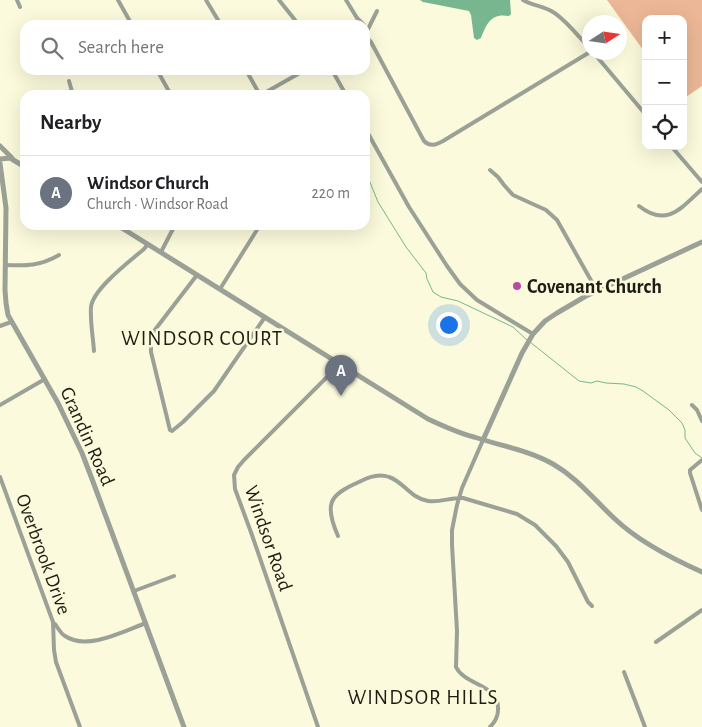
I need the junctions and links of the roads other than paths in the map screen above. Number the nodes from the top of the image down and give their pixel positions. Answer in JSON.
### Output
{"nodes":[{"id":1,"x":17,"y":0,"type":"edge"},
{"id":2,"x":118,"y":0,"type":"edge"},
{"id":3,"x":206,"y":0,"type":"edge"},
{"id":4,"x":279,"y":0,"type":"edge"},
{"id":5,"x":346,"y":0,"type":"edge"},
{"id":6,"x":523,"y":0,"type":"edge"},
{"id":7,"x":20,"y":7,"type":"dead end"},
{"id":8,"x":377,"y":11,"type":"dead end"},
{"id":9,"x":129,"y":20,"type":"edge"},
{"id":10,"x":218,"y":20,"type":"edge"},
{"id":11,"x":295,"y":20,"type":"edge"},
{"id":12,"x":359,"y":20,"type":"edge"},
{"id":13,"x":370,"y":21,"type":"edge"},
{"id":14,"x":370,"y":41,"type":"edge"},
{"id":15,"x":582,"y":41,"type":"edge"},
{"id":16,"x":582,"y":57,"type":"edge"},
{"id":17,"x":598,"y":60,"type":"edge"},
{"id":18,"x":160,"y":75,"type":"edge"},
{"id":19,"x":249,"y":75,"type":"edge"},
{"id":20,"x":297,"y":75,"type":"edge"},
{"id":21,"x":335,"y":75,"type":"edge"},
{"id":22,"x":69,"y":81,"type":"dead end"},
{"id":23,"x":72,"y":90,"type":"edge"},
{"id":24,"x":168,"y":90,"type":"edge"},
{"id":25,"x":257,"y":90,"type":"edge"},
{"id":26,"x":269,"y":90,"type":"edge"},
{"id":27,"x":343,"y":90,"type":"edge"},
{"id":28,"x":642,"y":110,"type":"edge"},
{"id":29,"x":370,"y":137,"type":"edge"},
{"id":30,"x":0,"y":146,"type":"edge"},
{"id":31,"x":674,"y":150,"type":"edge"},
{"id":32,"x":0,"y":159,"type":"edge"},
{"id":33,"x":14,"y":160,"type":"junction"},
{"id":34,"x":0,"y":162,"type":"edge"},
{"id":35,"x":20,"y":164,"type":"edge"},
{"id":36,"x":490,"y":170,"type":"dead end"},
{"id":37,"x":702,"y":182,"type":"edge"},
{"id":38,"x":702,"y":189,"type":"edge"},
{"id":39,"x":639,"y":206,"type":"dead end"},
{"id":40,"x":125,"y":230,"type":"edge"},
{"id":41,"x":172,"y":230,"type":"edge"},
{"id":42,"x":257,"y":230,"type":"edge"},
{"id":43,"x":702,"y":242,"type":"edge"},
{"id":44,"x":148,"y":244,"type":"junction"},
{"id":45,"x":161,"y":252,"type":"junction"},
{"id":46,"x":58,"y":255,"type":"dead end"},
{"id":47,"x":6,"y":265,"type":"junction"},
{"id":48,"x":197,"y":275,"type":"junction"},
{"id":49,"x":220,"y":289,"type":"junction"},
{"id":50,"x":597,"y":291,"type":"junction"},
{"id":51,"x":265,"y":317,"type":"junction"},
{"id":52,"x":12,"y":322,"type":"junction"},
{"id":53,"x":0,"y":326,"type":"edge"},
{"id":54,"x":531,"y":338,"type":"junction"},
{"id":55,"x":94,"y":351,"type":"dead end"},
{"id":56,"x":339,"y":364,"type":"junction"},
{"id":57,"x":45,"y":379,"type":"junction"},
{"id":58,"x":0,"y":405,"type":"edge"},
{"id":59,"x":692,"y":405,"type":"dead end"},
{"id":60,"x":702,"y":421,"type":"edge"},
{"id":61,"x":483,"y":440,"type":"junction"},
{"id":62,"x":702,"y":460,"type":"edge"},
{"id":63,"x":0,"y":477,"type":"edge"},
{"id":64,"x":459,"y":497,"type":"junction"},
{"id":65,"x":702,"y":510,"type":"edge"},
{"id":66,"x":338,"y":536,"type":"dead end"},
{"id":67,"x":702,"y":572,"type":"edge"},
{"id":68,"x":174,"y":576,"type":"dead end"},
{"id":69,"x":134,"y":591,"type":"junction"},
{"id":70,"x":592,"y":606,"type":"dead end"},
{"id":71,"x":702,"y":610,"type":"edge"},
{"id":72,"x":53,"y":622,"type":"junction"},
{"id":73,"x":146,"y":624,"type":"junction"},
{"id":74,"x":656,"y":642,"type":"dead end"},
{"id":75,"x":624,"y":672,"type":"dead end"},
{"id":76,"x":495,"y":721,"type":"junction"},
{"id":77,"x":499,"y":726,"type":"edge"},
{"id":78,"x":80,"y":727,"type":"edge"},
{"id":79,"x":184,"y":727,"type":"edge"},
{"id":80,"x":318,"y":727,"type":"edge"},
{"id":81,"x":490,"y":727,"type":"edge"},
{"id":82,"x":645,"y":727,"type":"edge"}],
"edges":[{"from":1,"to":7,"type":"street"},
{"from":2,"to":9,"type":"street"},
{"from":3,"to":10,"type":"street"},
{"from":4,"to":11,"type":"street"},
{"from":5,"to":12,"type":"street"},
{"from":6,"to":15,"type":"street"},
{"from":8,"to":13,"type":"street"},
{"from":14,"to":16,"type":"street"},
{"from":17,"to":28,"type":"street"},
{"from":18,"to":24,"type":"street"},
{"from":19,"to":25,"type":"street"},
{"from":20,"to":26,"type":"street"},
{"from":21,"to":27,"type":"street"},
{"from":22,"to":23,"type":"street"},
{"from":29,"to":54,"type":"street"},
{"from":30,"to":33,"type":"street"},
{"from":31,"to":37,"type":"street"},
{"from":32,"to":33,"type":"street"},
{"from":33,"to":35,"type":"street"},
{"from":34,"to":47,"type":"street","name":"Grandin Road"},
{"from":36,"to":50,"type":"street"},
{"from":38,"to":39,"type":"street"},
{"from":40,"to":44,"type":"street"},
{"from":41,"to":45,"type":"street"},
{"from":42,"to":49,"type":"street"},
{"from":43,"to":50,"type":"street"},
{"from":44,"to":45,"type":"street"},
{"from":44,"to":55,"type":"street"},
{"from":45,"to":48,"type":"street"},
{"from":46,"to":47,"type":"street"},
{"from":47,"to":52,"type":"street","name":"Grandin Road"},
{"from":48,"to":49,"type":"street"},
{"from":48,"to":51,"type":"street"},
{"from":49,"to":51,"type":"street"},
{"from":50,"to":54,"type":"street"},
{"from":51,"to":56,"type":"street"},
{"from":52,"to":53,"type":"street"},
{"from":52,"to":57,"type":"street","name":"Grandin Road"},
{"from":54,"to":61,"type":"street"},
{"from":56,"to":61,"type":"street"},
{"from":56,"to":80,"type":"street","name":"Windsor Road"},
{"from":57,"to":58,"type":"street"},
{"from":57,"to":69,"type":"street","name":"Grandin Road"},
{"from":59,"to":60,"type":"street"},
{"from":61,"to":64,"type":"street"},
{"from":61,"to":67,"type":"street"},
{"from":62,"to":65,"type":"street"},
{"from":63,"to":72,"type":"street","name":"Overbrook Drive"},
{"from":64,"to":66,"type":"street"},
{"from":64,"to":70,"type":"street"},
{"from":64,"to":76,"type":"street"},
{"from":68,"to":69,"type":"street"},
{"from":69,"to":73,"type":"street","name":"Grandin Road"},
{"from":71,"to":74,"type":"street"},
{"from":72,"to":73,"type":"street"},
{"from":72,"to":78,"type":"street","name":"Overbrook Drive"},
{"from":73,"to":79,"type":"street","name":"Grandin Road"},
{"from":75,"to":82,"type":"street"},
{"from":76,"to":77,"type":"street"},
{"from":76,"to":81,"type":"street"}]}
